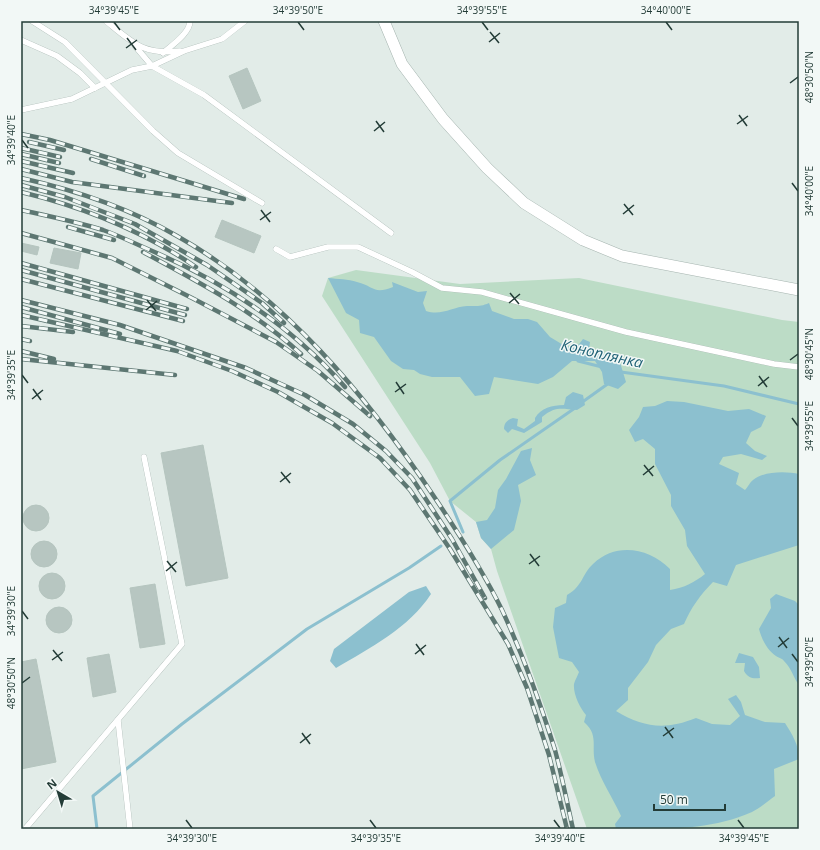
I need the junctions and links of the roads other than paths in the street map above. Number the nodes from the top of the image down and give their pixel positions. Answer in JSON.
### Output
{"nodes":[{"id":1,"x":32,"y":21,"type":"edge"},
{"id":2,"x":106,"y":21,"type":"edge"},
{"id":3,"x":190,"y":21,"type":"edge"},
{"id":4,"x":245,"y":21,"type":"edge"},
{"id":5,"x":384,"y":21,"type":"edge"},
{"id":6,"x":21,"y":40,"type":"edge"},
{"id":7,"x":135,"y":46,"type":"junction"},
{"id":8,"x":184,"y":51,"type":"junction"},
{"id":9,"x":163,"y":53,"type":"junction"},
{"id":10,"x":152,"y":66,"type":"junction"},
{"id":11,"x":106,"y":82,"type":"junction"},
{"id":12,"x":95,"y":88,"type":"junction"},
{"id":13,"x":21,"y":110,"type":"edge"},
{"id":14,"x":262,"y":203,"type":"dead end"},
{"id":15,"x":391,"y":233,"type":"dead end"},
{"id":16,"x":276,"y":249,"type":"dead end"},
{"id":17,"x":799,"y":290,"type":"edge"},
{"id":18,"x":799,"y":367,"type":"edge"},
{"id":19,"x":144,"y":457,"type":"dead end"},
{"id":20,"x":118,"y":720,"type":"junction"},
{"id":21,"x":25,"y":829,"type":"edge"},
{"id":22,"x":130,"y":829,"type":"edge"}],
"edges":[{"from":1,"to":11,"type":"lane"},
{"from":2,"to":7,"type":"lane"},
{"from":3,"to":9,"type":"lane"},
{"from":4,"to":8,"type":"lane"},
{"from":5,"to":17,"type":"street"},
{"from":6,"to":12,"type":"lane"},
{"from":7,"to":9,"type":"lane"},
{"from":7,"to":10,"type":"lane"},
{"from":8,"to":9,"type":"lane"},
{"from":8,"to":10,"type":"lane"},
{"from":10,"to":11,"type":"lane"},
{"from":10,"to":15,"type":"lane"},
{"from":11,"to":12,"type":"lane"},
{"from":11,"to":14,"type":"lane"},
{"from":12,"to":13,"type":"lane"},
{"from":16,"to":18,"type":"lane"},
{"from":19,"to":20,"type":"lane"},
{"from":20,"to":21,"type":"lane"},
{"from":20,"to":22,"type":"lane"}]}
